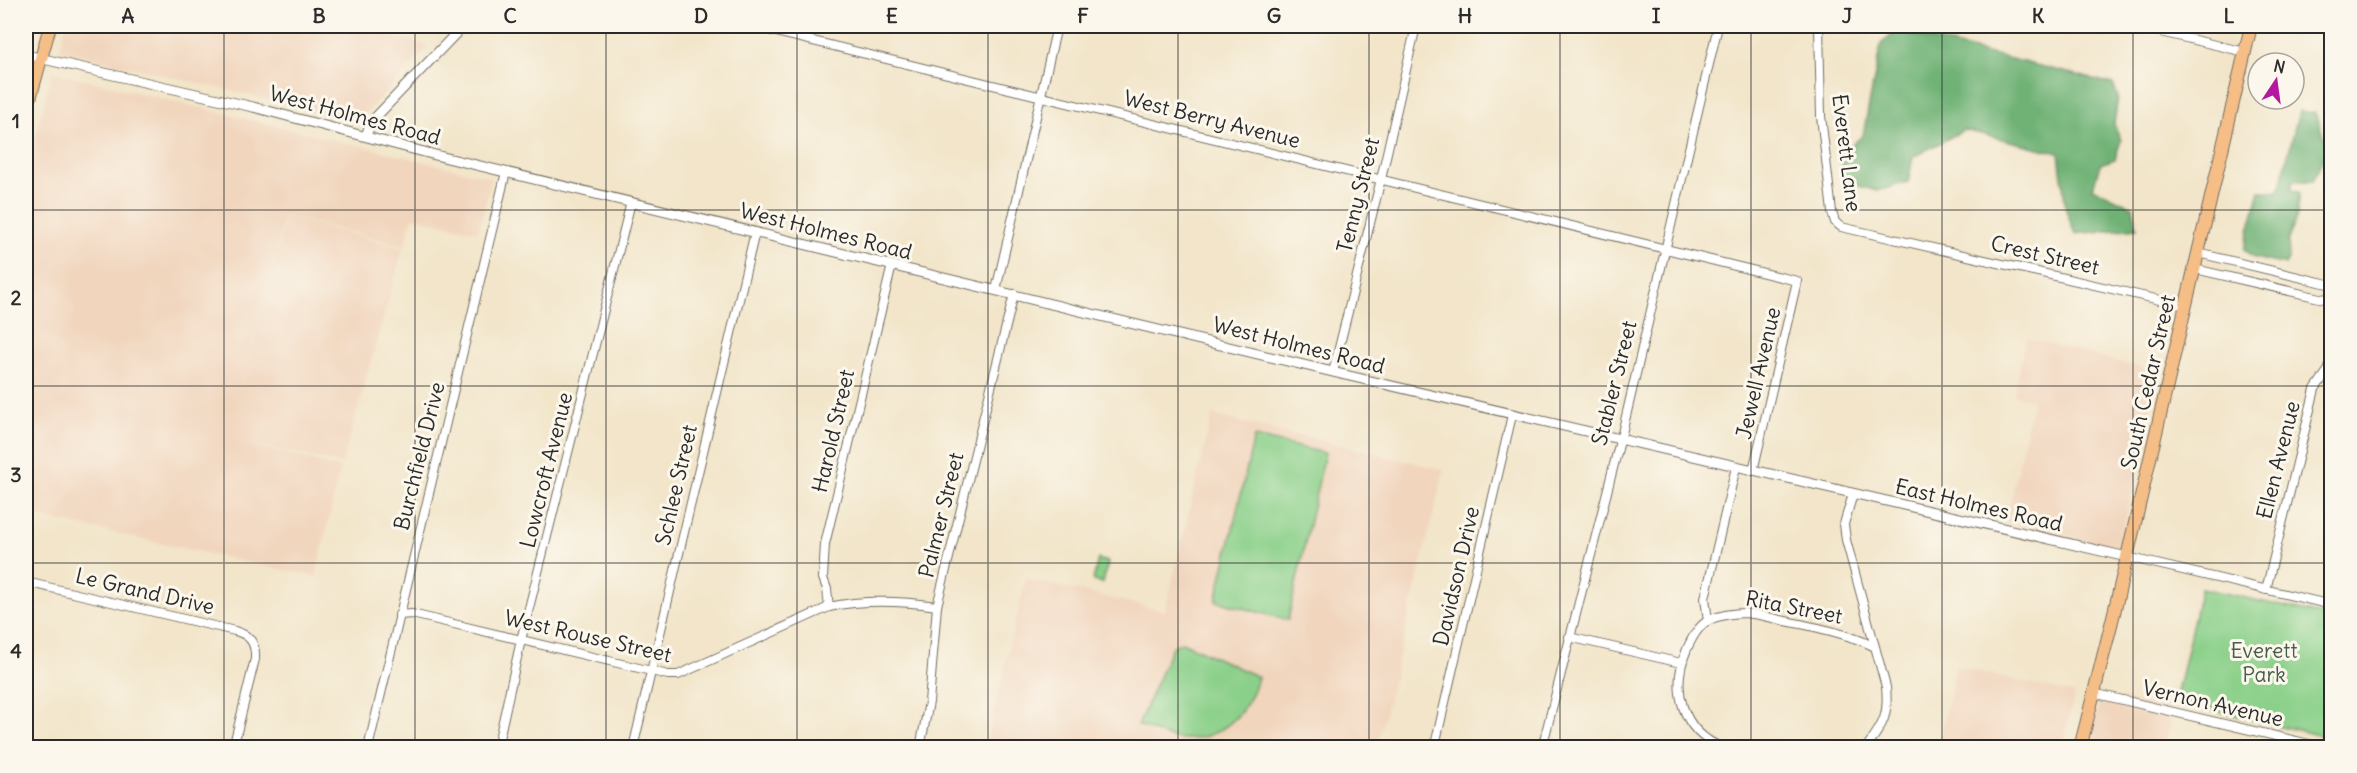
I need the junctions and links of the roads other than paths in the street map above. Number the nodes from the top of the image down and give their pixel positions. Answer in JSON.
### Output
{"nodes":[{"id":1,"x":50,"y":26,"type":"edge"},
{"id":2,"x":464,"y":26,"type":"edge"},
{"id":3,"x":751,"y":26,"type":"edge"},
{"id":4,"x":1057,"y":26,"type":"edge"},
{"id":5,"x":1416,"y":26,"type":"edge"},
{"id":6,"x":1718,"y":26,"type":"edge"},
{"id":7,"x":1819,"y":26,"type":"edge"},
{"id":8,"x":2135,"y":26,"type":"edge"},
{"id":9,"x":2251,"y":26,"type":"edge"},
{"id":10,"x":2245,"y":52,"type":"junction"},
{"id":11,"x":26,"y":55,"type":"edge"},
{"id":12,"x":41,"y":59,"type":"junction"},
{"id":13,"x":1042,"y":97,"type":"junction"},
{"id":14,"x":26,"y":113,"type":"edge"},
{"id":15,"x":366,"y":136,"type":"junction"},
{"id":16,"x":507,"y":172,"type":"junction"},
{"id":17,"x":1381,"y":179,"type":"junction"},
{"id":18,"x":632,"y":202,"type":"junction"},
{"id":19,"x":755,"y":232,"type":"junction"},
{"id":20,"x":1896,"y":240,"type":"joint"},
{"id":21,"x":1665,"y":249,"type":"junction"},
{"id":22,"x":2198,"y":253,"type":"junction"},
{"id":23,"x":892,"y":265,"type":"junction"},
{"id":24,"x":2194,"y":269,"type":"junction"},
{"id":25,"x":1797,"y":281,"type":"joint"},
{"id":26,"x":2331,"y":287,"type":"edge"},
{"id":27,"x":996,"y":290,"type":"junction"},
{"id":28,"x":1014,"y":294,"type":"junction"},
{"id":29,"x":2331,"y":296,"type":"edge"},
{"id":30,"x":2186,"y":306,"type":"junction"},
{"id":31,"x":2331,"y":342,"type":"edge"},
{"id":32,"x":2330,"y":371,"type":"edge"},
{"id":33,"x":1333,"y":372,"type":"junction"},
{"id":34,"x":1512,"y":414,"type":"junction"},
{"id":35,"x":1619,"y":440,"type":"junction"},
{"id":36,"x":1736,"y":467,"type":"junction"},
{"id":37,"x":1753,"y":471,"type":"junction"},
{"id":38,"x":1853,"y":494,"type":"junction"},
{"id":39,"x":2127,"y":557,"type":"junction"},
{"id":40,"x":26,"y":582,"type":"edge"},
{"id":41,"x":2266,"y":590,"type":"junction"},
{"id":42,"x":2331,"y":605,"type":"edge"},
{"id":43,"x":937,"y":606,"type":"junction"},
{"id":44,"x":829,"y":607,"type":"junction"},
{"id":45,"x":399,"y":615,"type":"junction"},
{"id":46,"x":1708,"y":621,"type":"junction"},
{"id":47,"x":1569,"y":638,"type":"junction"},
{"id":48,"x":522,"y":640,"type":"junction"},
{"id":49,"x":1873,"y":646,"type":"junction"},
{"id":50,"x":1681,"y":663,"type":"junction"},
{"id":51,"x":651,"y":671,"type":"junction"},
{"id":52,"x":2093,"y":693,"type":"junction"},
{"id":53,"x":233,"y":747,"type":"edge"},
{"id":54,"x":368,"y":747,"type":"edge"},
{"id":55,"x":497,"y":747,"type":"edge"},
{"id":56,"x":633,"y":747,"type":"edge"},
{"id":57,"x":920,"y":747,"type":"edge"},
{"id":58,"x":1444,"y":747,"type":"edge"},
{"id":59,"x":1542,"y":747,"type":"edge"},
{"id":60,"x":1723,"y":747,"type":"edge"},
{"id":61,"x":1866,"y":747,"type":"edge"},
{"id":62,"x":2080,"y":747,"type":"edge"},
{"id":63,"x":2326,"y":747,"type":"edge"}],
"edges":[{"from":1,"to":12,"type":"main road"},
{"from":2,"to":15,"type":"street"},
{"from":3,"to":13,"type":"street","name":"West Berry Avenue"},
{"from":4,"to":13,"type":"street"},
{"from":5,"to":17,"type":"street","name":"Tenny Street"},
{"from":6,"to":21,"type":"street","name":"Stabler Street"},
{"from":7,"to":20,"type":"street","name":"Everett Lane"},
{"from":8,"to":10,"type":"street"},
{"from":9,"to":10,"type":"main road","name":"South Cedar Street"},
{"from":10,"to":22,"type":"main road","name":"South Cedar Street"},
{"from":11,"to":12,"type":"street","name":"West Holmes Road"},
{"from":12,"to":14,"type":"main road"},
{"from":12,"to":15,"type":"street","name":"West Holmes Road"},
{"from":13,"to":17,"type":"street","name":"West Berry Avenue"},
{"from":13,"to":27,"type":"street"},
{"from":15,"to":16,"type":"street","name":"West Holmes Road"},
{"from":16,"to":18,"type":"street","name":"West Holmes Road"},
{"from":16,"to":45,"type":"street","name":"Burchfield Drive"},
{"from":17,"to":21,"type":"street","name":"West Berry Avenue"},
{"from":17,"to":33,"type":"street","name":"Tenny Street"},
{"from":18,"to":19,"type":"street","name":"West Holmes Road"},
{"from":18,"to":48,"type":"street","name":"Lowcroft Avenue"},
{"from":19,"to":23,"type":"street","name":"West Holmes Road"},
{"from":19,"to":51,"type":"street","name":"Schlee Street"},
{"from":20,"to":30,"type":"street","name":"Crest Street"},
{"from":21,"to":25,"type":"street","name":"West Berry Avenue"},
{"from":21,"to":35,"type":"street","name":"Stabler Street"},
{"from":22,"to":24,"type":"main road","name":"South Cedar Street"},
{"from":22,"to":26,"type":"street"},
{"from":23,"to":27,"type":"street","name":"West Holmes Road"},
{"from":23,"to":44,"type":"street","name":"Harold Street"},
{"from":24,"to":29,"type":"street"},
{"from":24,"to":30,"type":"main road","name":"South Cedar Street"},
{"from":25,"to":37,"type":"street","name":"Jewell Avenue"},
{"from":27,"to":28,"type":"street","name":"West Holmes Road"},
{"from":28,"to":33,"type":"street","name":"West Holmes Road"},
{"from":28,"to":43,"type":"street","name":"Palmer Street"},
{"from":30,"to":39,"type":"main road","name":"South Cedar Street"},
{"from":31,"to":32,"type":"street","name":"Ellen Avenue"},
{"from":32,"to":41,"type":"street","name":"Ellen Avenue"},
{"from":33,"to":34,"type":"street","name":"West Holmes Road"},
{"from":34,"to":35,"type":"street","name":"West Holmes Road"},
{"from":34,"to":58,"type":"street","name":"Davidson Drive"},
{"from":35,"to":36,"type":"street","name":"East Holmes Road"},
{"from":35,"to":47,"type":"street","name":"Stabler Street"},
{"from":36,"to":37,"type":"street","name":"East Holmes Road"},
{"from":36,"to":46,"type":"street","name":"Jewell Avenue"},
{"from":37,"to":38,"type":"street","name":"East Holmes Road"},
{"from":38,"to":39,"type":"street","name":"East Holmes Road"},
{"from":38,"to":49,"type":"street"},
{"from":39,"to":41,"type":"street","name":"East Holmes Road"},
{"from":39,"to":52,"type":"main road","name":"South Cedar Street"},
{"from":40,"to":53,"type":"street","name":"Le Grand Drive"},
{"from":41,"to":42,"type":"street","name":"East Holmes Road"},
{"from":43,"to":44,"type":"street","name":"West Rouse Street"},
{"from":43,"to":57,"type":"street","name":"Palmer Street"},
{"from":44,"to":51,"type":"street","name":"West Rouse Street"},
{"from":45,"to":48,"type":"street","name":"West Rouse Street"},
{"from":45,"to":54,"type":"street","name":"Burchfield Drive"},
{"from":46,"to":49,"type":"street","name":"Rita Street"},
{"from":46,"to":50,"type":"street"},
{"from":47,"to":50,"type":"street"},
{"from":47,"to":59,"type":"street","name":"Stabler Street"},
{"from":48,"to":51,"type":"street","name":"West Rouse Street"},
{"from":48,"to":55,"type":"street","name":"Lowcroft Avenue"},
{"from":49,"to":61,"type":"street"},
{"from":50,"to":60,"type":"street"},
{"from":51,"to":56,"type":"street","name":"Schlee Street"},
{"from":52,"to":62,"type":"main road","name":"South Cedar Street"},
{"from":52,"to":63,"type":"street","name":"Vernon Avenue"}]}
